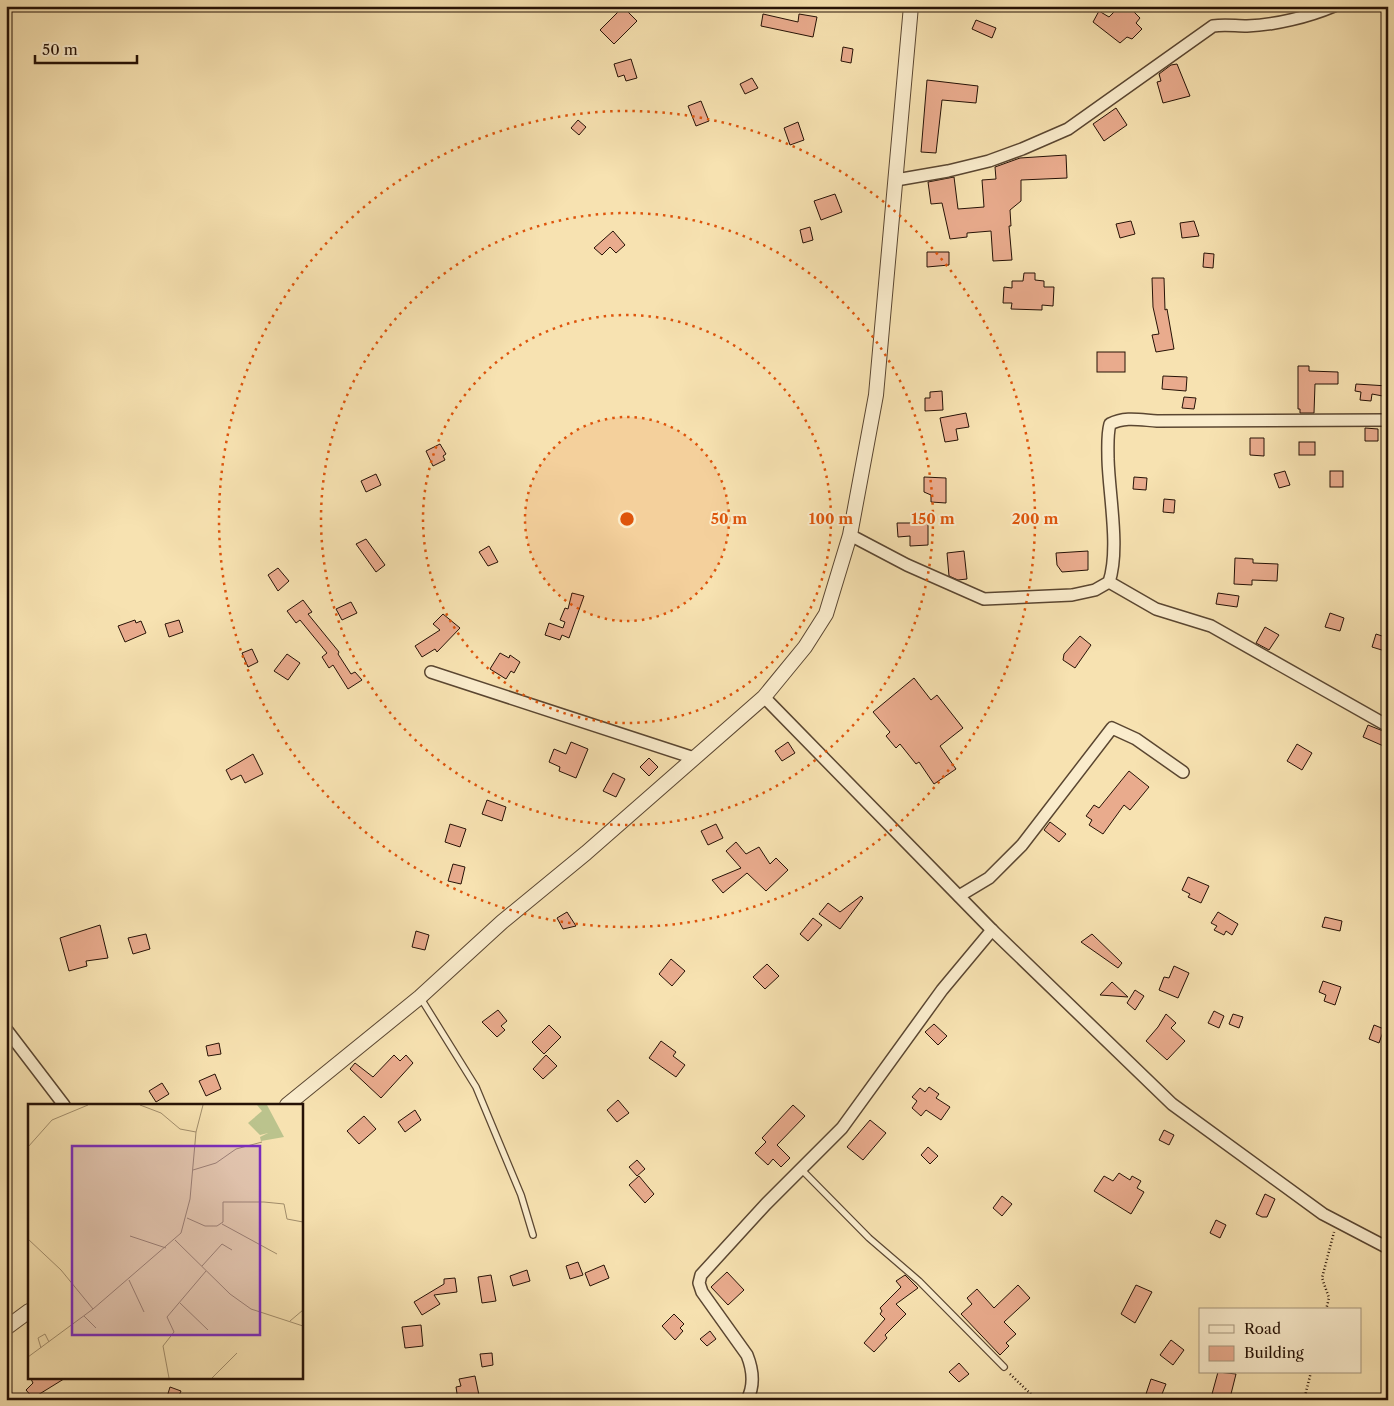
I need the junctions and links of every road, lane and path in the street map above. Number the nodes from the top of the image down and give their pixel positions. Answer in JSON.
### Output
{"nodes":[{"id":1,"x":911,"y":6,"type":"edge"},
{"id":2,"x":1334,"y":6,"type":"edge"},
{"id":3,"x":896,"y":180,"type":"junction"},
{"id":4,"x":1388,"y":420,"type":"edge"},
{"id":5,"x":850,"y":535,"type":"junction"},
{"id":6,"x":1109,"y":582,"type":"junction"},
{"id":7,"x":431,"y":672,"type":"dead end"},
{"id":8,"x":764,"y":697,"type":"junction"},
{"id":9,"x":1388,"y":726,"type":"edge"},
{"id":10,"x":694,"y":758,"type":"junction"},
{"id":11,"x":1183,"y":772,"type":"dead end"},
{"id":12,"x":959,"y":896,"type":"junction"},
{"id":13,"x":992,"y":930,"type":"junction"},
{"id":14,"x":420,"y":997,"type":"junction"},
{"id":15,"x":6,"y":1029,"type":"edge"},
{"id":16,"x":63,"y":1104,"type":"edge"},
{"id":17,"x":288,"y":1104,"type":"edge"},
{"id":18,"x":801,"y":1169,"type":"junction"},
{"id":19,"x":1336,"y":1222,"type":"junction"},
{"id":20,"x":532,"y":1234,"type":"dead end"},
{"id":21,"x":1388,"y":1248,"type":"edge"},
{"id":22,"x":1326,"y":1308,"type":"edge"},
{"id":23,"x":28,"y":1313,"type":"edge"},
{"id":24,"x":6,"y":1328,"type":"edge"},
{"id":25,"x":1004,"y":1367,"type":"joint"},
{"id":26,"x":1310,"y":1374,"type":"edge"},
{"id":27,"x":747,"y":1400,"type":"edge"},
{"id":28,"x":1037,"y":1400,"type":"edge"},
{"id":29,"x":1304,"y":1400,"type":"edge"}],
"edges":[{"from":1,"to":3,"type":"street"},
{"from":2,"to":3,"type":"street"},
{"from":3,"to":5,"type":"street"},
{"from":4,"to":6,"type":"street"},
{"from":5,"to":6,"type":"street"},
{"from":5,"to":8,"type":"street"},
{"from":6,"to":9,"type":"street"},
{"from":7,"to":10,"type":"street"},
{"from":8,"to":10,"type":"street"},
{"from":8,"to":12,"type":"street"},
{"from":10,"to":14,"type":"street"},
{"from":11,"to":12,"type":"street"},
{"from":12,"to":13,"type":"street"},
{"from":13,"to":18,"type":"street"},
{"from":13,"to":19,"type":"street"},
{"from":14,"to":17,"type":"street"},
{"from":14,"to":20,"type":"lane"},
{"from":15,"to":16,"type":"street"},
{"from":18,"to":25,"type":"lane"},
{"from":18,"to":27,"type":"street"},
{"from":19,"to":21,"type":"street"},
{"from":19,"to":22,"type":"path"},
{"from":23,"to":24,"type":"street"},
{"from":25,"to":28,"type":"path"},
{"from":26,"to":29,"type":"path"}]}
